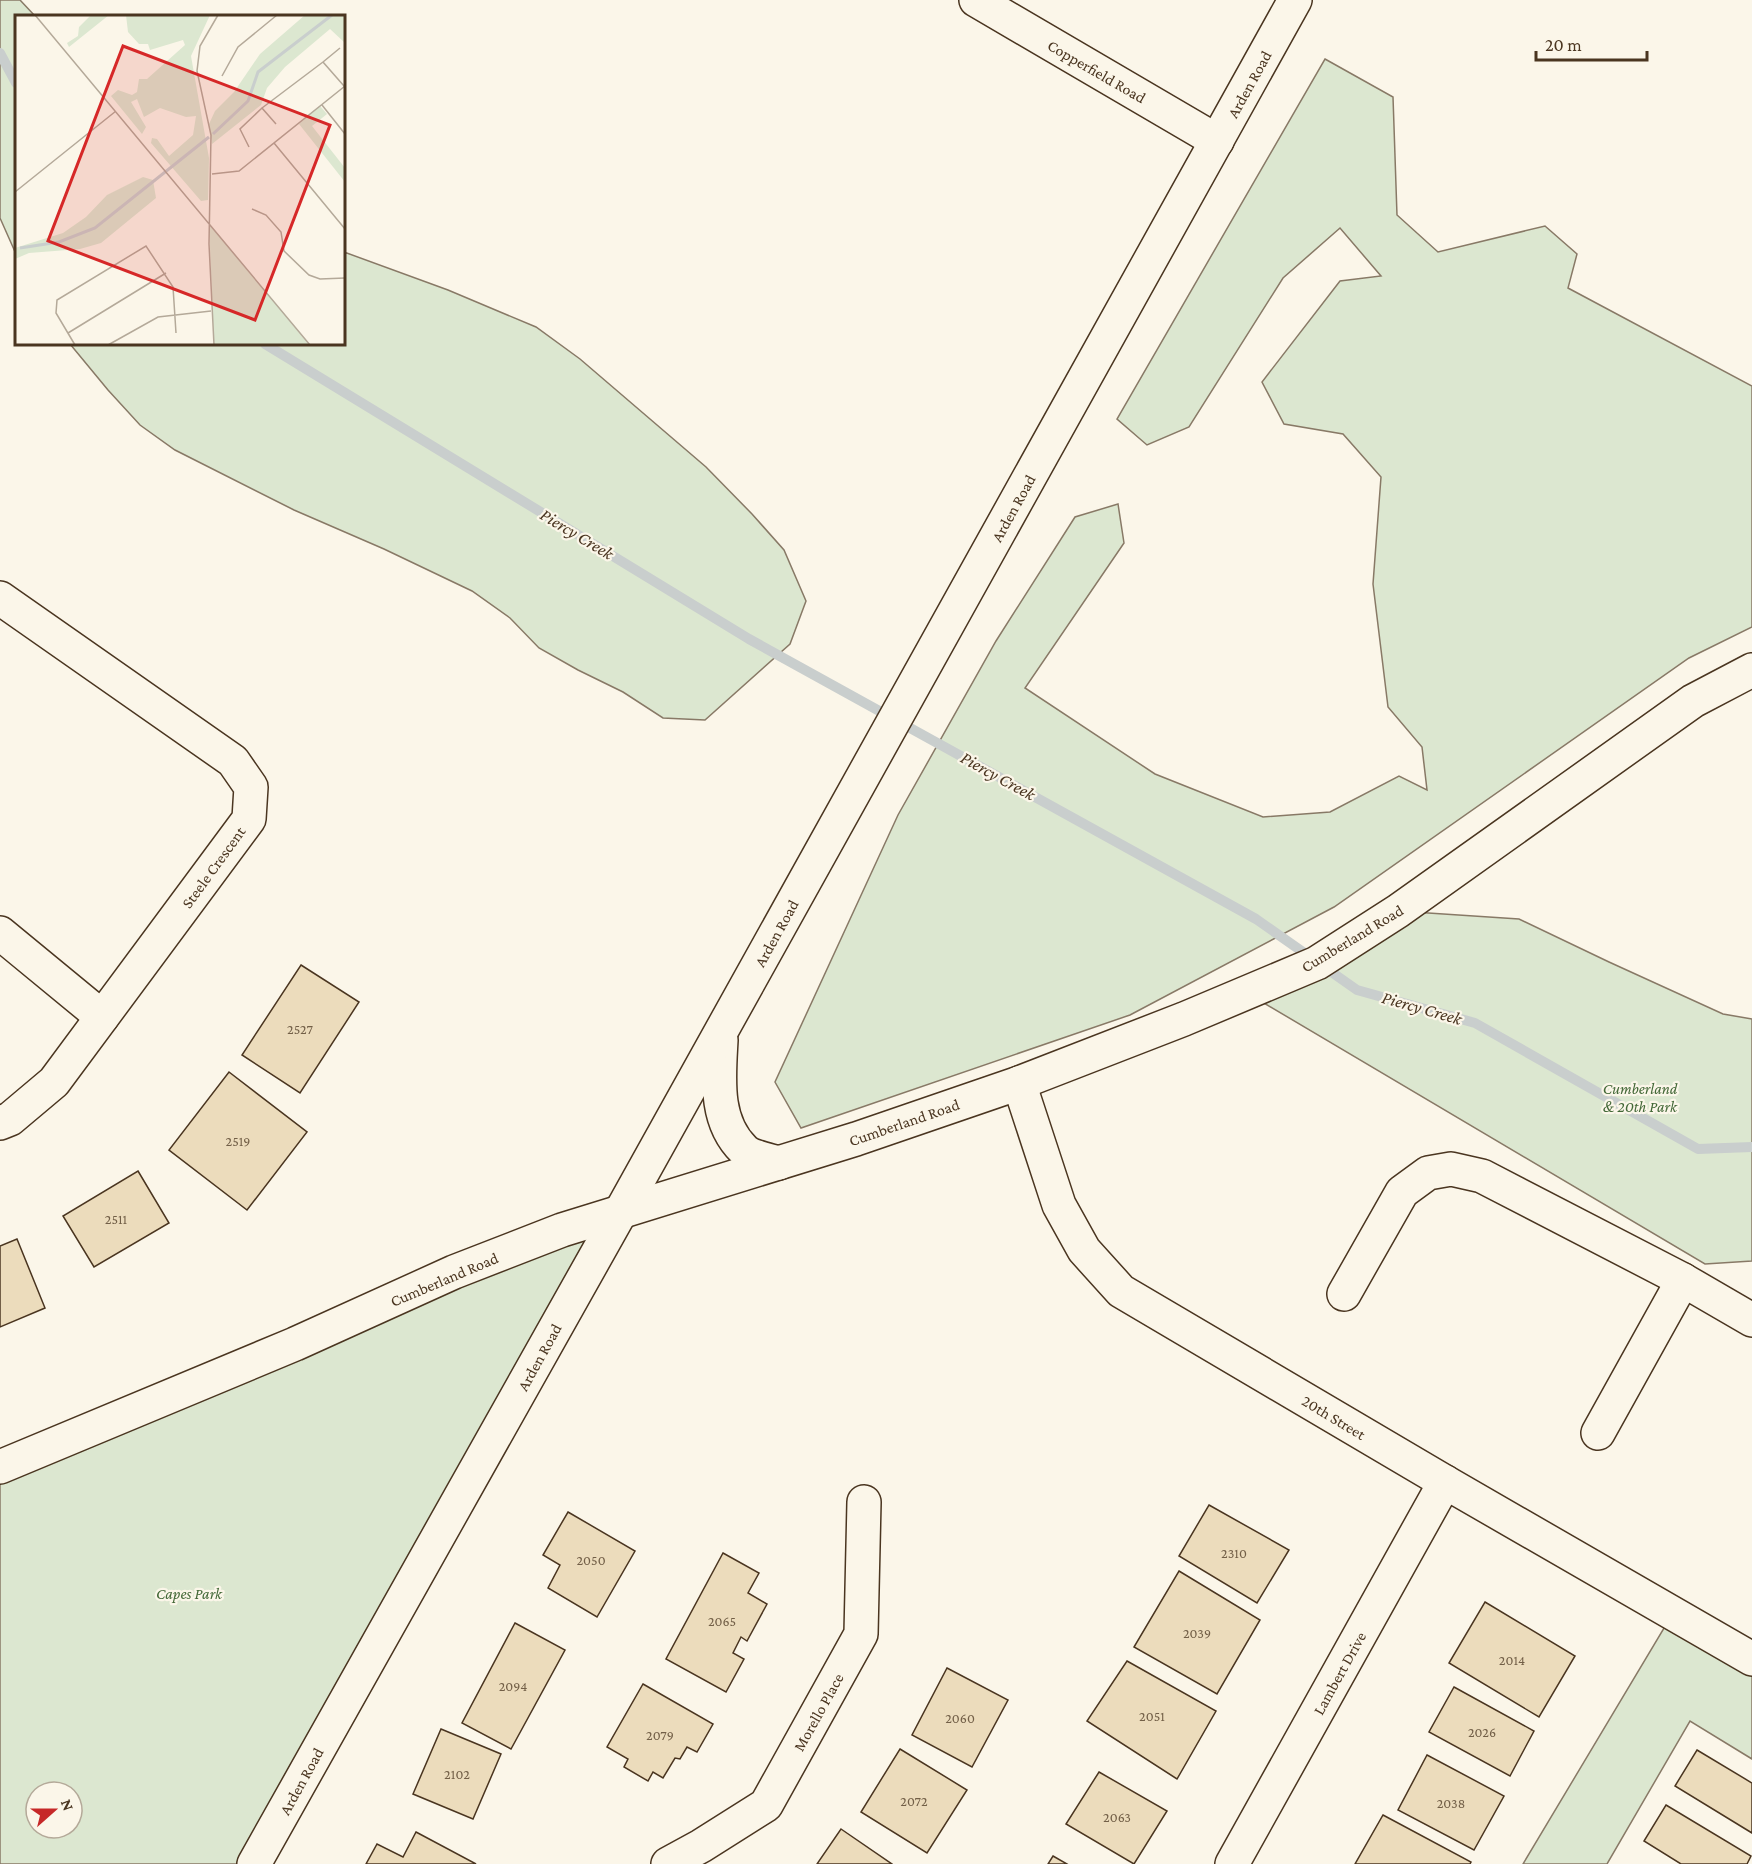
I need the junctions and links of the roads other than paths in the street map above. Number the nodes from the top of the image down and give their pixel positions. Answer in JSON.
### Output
{"nodes":[{"id":1,"x":976,"y":0,"type":"edge"},
{"id":2,"x":1295,"y":0,"type":"edge"},
{"id":3,"x":1217,"y":141,"type":"junction"},
{"id":4,"x":0,"y":598,"type":"edge"},
{"id":5,"x":1752,"y":670,"type":"edge"},
{"id":6,"x":0,"y":933,"type":"edge"},
{"id":7,"x":102,"y":1017,"type":"junction"},
{"id":8,"x":721,"y":1032,"type":"junction"},
{"id":9,"x":1019,"y":1083,"type":"junction"},
{"id":10,"x":0,"y":1123,"type":"edge"},
{"id":11,"x":779,"y":1163,"type":"junction"},
{"id":12,"x":620,"y":1213,"type":"junction"},
{"id":13,"x":1683,"y":1280,"type":"junction"},
{"id":14,"x":1344,"y":1294,"type":"dead end"},
{"id":15,"x":1752,"y":1320,"type":"edge"},
{"id":16,"x":1598,"y":1433,"type":"dead end"},
{"id":17,"x":0,"y":1467,"type":"edge"},
{"id":18,"x":1445,"y":1482,"type":"junction"},
{"id":19,"x":864,"y":1502,"type":"dead end"},
{"id":20,"x":1752,"y":1659,"type":"edge"},
{"id":21,"x":254,"y":1864,"type":"edge"},
{"id":22,"x":668,"y":1864,"type":"edge"},
{"id":23,"x":1232,"y":1864,"type":"edge"}],
"edges":[{"from":1,"to":3,"type":"street","name":"Copperfield Road"},
{"from":2,"to":3,"type":"street","name":"Arden Road"},
{"from":3,"to":8,"type":"street","name":"Arden Road"},
{"from":4,"to":7,"type":"street","name":"Steele Crescent"},
{"from":5,"to":9,"type":"street","name":"Cumberland Road"},
{"from":6,"to":7,"type":"street"},
{"from":7,"to":10,"type":"street","name":"Steele Crescent"},
{"from":8,"to":11,"type":"street"},
{"from":8,"to":12,"type":"street","name":"Arden Road"},
{"from":9,"to":11,"type":"street","name":"Cumberland Road"},
{"from":9,"to":18,"type":"street","name":"20th Street"},
{"from":11,"to":12,"type":"street","name":"Cumberland Road"},
{"from":12,"to":17,"type":"street","name":"Cumberland Road"},
{"from":12,"to":21,"type":"street","name":"Arden Road"},
{"from":13,"to":14,"type":"street"},
{"from":13,"to":15,"type":"street"},
{"from":13,"to":16,"type":"street"},
{"from":18,"to":20,"type":"street","name":"20th Street"},
{"from":18,"to":23,"type":"street","name":"Lambert Drive"},
{"from":19,"to":22,"type":"street","name":"Morello Place"}]}
